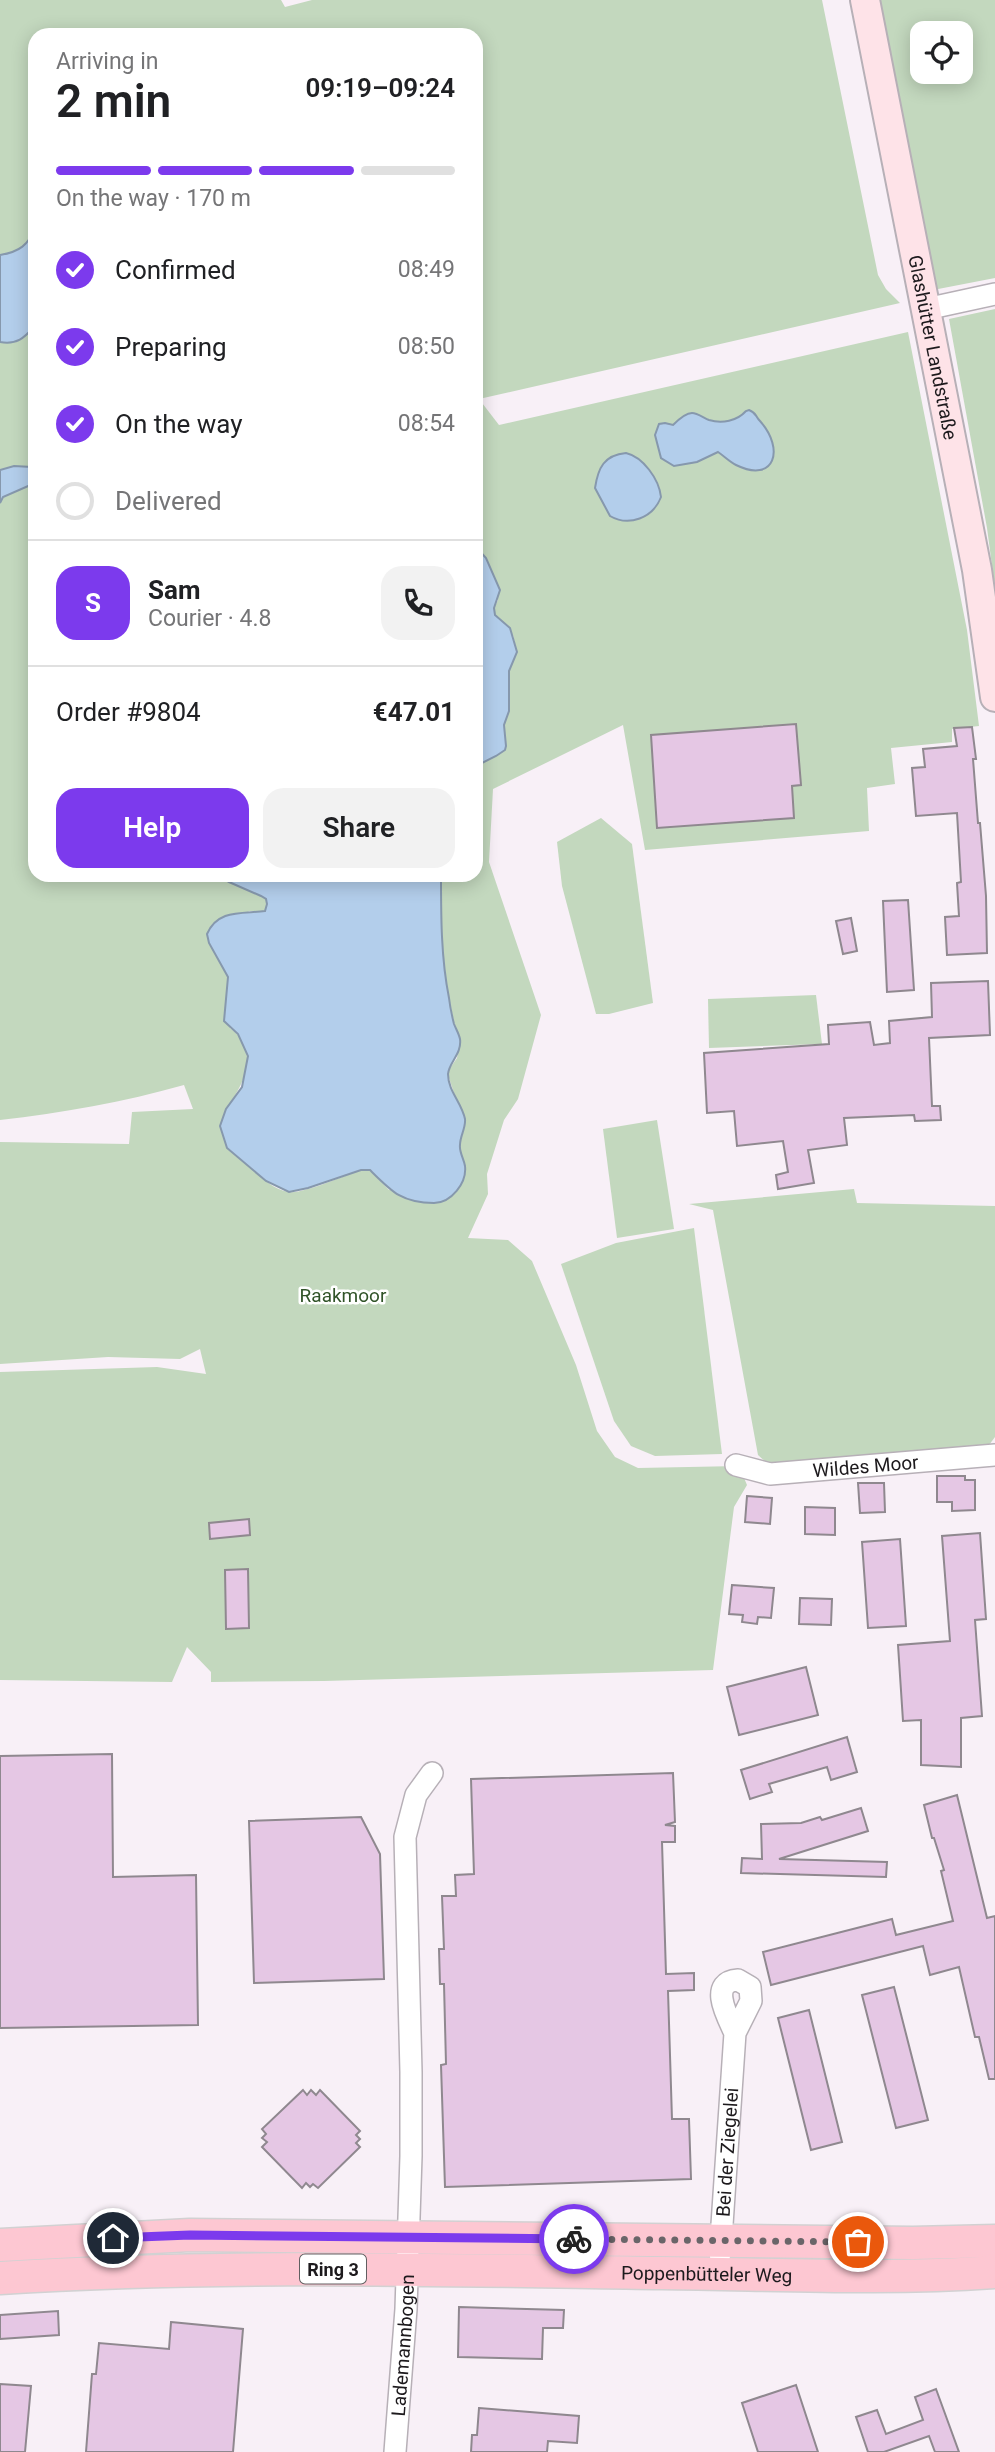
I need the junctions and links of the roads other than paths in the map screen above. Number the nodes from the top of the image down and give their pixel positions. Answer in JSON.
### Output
{"nodes":[{"id":1,"x":865,"y":0,"type":"edge"},
{"id":2,"x":995,"y":294,"type":"edge"},
{"id":3,"x":926,"y":309,"type":"junction"},
{"id":4,"x":995,"y":696,"type":"edge"},
{"id":5,"x":995,"y":1455,"type":"edge"},
{"id":6,"x":736,"y":1465,"type":"dead end"},
{"id":7,"x":432,"y":1773,"type":"dead end"},
{"id":8,"x":735,"y":2033,"type":"dead end"},
{"id":9,"x":408,"y":2237,"type":"junction"},
{"id":10,"x":720,"y":2240,"type":"junction"},
{"id":11,"x":995,"y":2241,"type":"edge"},
{"id":12,"x":0,"y":2245,"type":"edge"},
{"id":13,"x":407,"y":2270,"type":"junction"},
{"id":14,"x":995,"y":2272,"type":"edge"},
{"id":15,"x":720,"y":2274,"type":"junction"},
{"id":16,"x":0,"y":2278,"type":"edge"},
{"id":17,"x":395,"y":2452,"type":"edge"}],
"edges":[{"from":1,"to":3,"type":"street","name":"Glashütter Landstraße"},
{"from":2,"to":3,"type":"street"},
{"from":3,"to":4,"type":"street","name":"Glashütter Landstraße"},
{"from":5,"to":6,"type":"street","name":"Wildes Moor"},
{"from":7,"to":9,"type":"street"},
{"from":8,"to":10,"type":"street","name":"Bei der Ziegelei"},
{"from":9,"to":10,"type":"main road","name":"Poppenbütteler Weg","number":"Ring 3"},
{"from":9,"to":12,"type":"main road","name":"Poppenbütteler Weg","number":"Ring 3"},
{"from":9,"to":13,"type":"street","name":"Lademannbogen"},
{"from":10,"to":11,"type":"main road","name":"Poppenbütteler Weg","number":"Ring 3"},
{"from":10,"to":15,"type":"street","name":"Bei der Ziegelei"},
{"from":13,"to":15,"type":"main road","name":"Poppenbütteler Weg","number":"Ring 3"},
{"from":13,"to":16,"type":"main road","name":"Poppenbütteler Weg","number":"Ring 3"},
{"from":13,"to":17,"type":"street","name":"Lademannbogen"},
{"from":14,"to":15,"type":"main road","name":"Poppenbütteler Weg","number":"Ring 3"}]}
